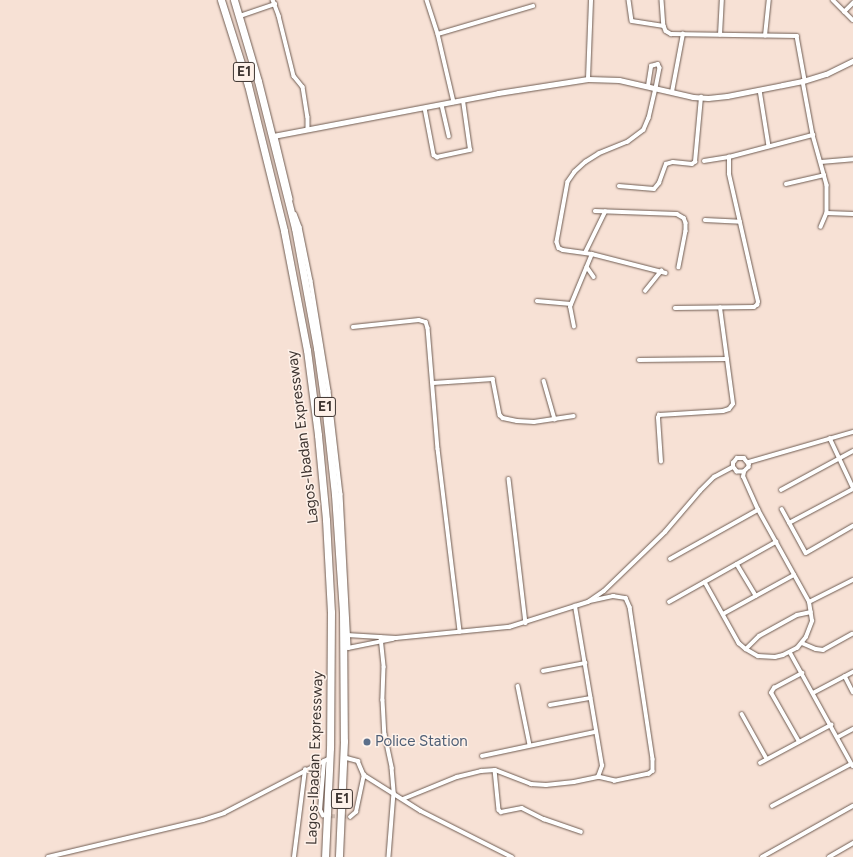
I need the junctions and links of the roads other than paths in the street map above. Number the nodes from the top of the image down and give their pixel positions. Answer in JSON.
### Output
{"nodes":[{"id":1,"x":221,"y":0,"type":"edge"},
{"id":2,"x":234,"y":0,"type":"edge"},
{"id":3,"x":273,"y":0,"type":"edge"},
{"id":4,"x":427,"y":0,"type":"edge"},
{"id":5,"x":591,"y":0,"type":"edge"},
{"id":6,"x":629,"y":0,"type":"edge"},
{"id":7,"x":662,"y":0,"type":"edge"},
{"id":8,"x":722,"y":0,"type":"edge"},
{"id":9,"x":769,"y":0,"type":"edge"},
{"id":10,"x":833,"y":0,"type":"edge"},
{"id":11,"x":853,"y":2,"type":"edge"},
{"id":12,"x":275,"y":4,"type":"junction"},
{"id":13,"x":533,"y":6,"type":"dead end"},
{"id":14,"x":844,"y":12,"type":"junction"},
{"id":15,"x":240,"y":16,"type":"junction"},
{"id":16,"x":853,"y":20,"type":"edge"},
{"id":17,"x":664,"y":26,"type":"junction"},
{"id":18,"x":438,"y":34,"type":"junction"},
{"id":19,"x":683,"y":34,"type":"junction"},
{"id":20,"x":720,"y":35,"type":"junction"},
{"id":21,"x":765,"y":36,"type":"junction"},
{"id":22,"x":853,"y":61,"type":"edge"},
{"id":23,"x":588,"y":79,"type":"junction"},
{"id":24,"x":804,"y":80,"type":"junction"},
{"id":25,"x":648,"y":86,"type":"junction"},
{"id":26,"x":656,"y":88,"type":"junction"},
{"id":27,"x":760,"y":90,"type":"junction"},
{"id":28,"x":672,"y":92,"type":"junction"},
{"id":29,"x":701,"y":97,"type":"junction"},
{"id":30,"x":463,"y":101,"type":"junction"},
{"id":31,"x":454,"y":102,"type":"junction"},
{"id":32,"x":442,"y":105,"type":"junction"},
{"id":33,"x":425,"y":108,"type":"junction"},
{"id":34,"x":308,"y":130,"type":"junction"},
{"id":35,"x":813,"y":135,"type":"junction"},
{"id":36,"x":274,"y":136,"type":"junction"},
{"id":37,"x":449,"y":136,"type":"dead end"},
{"id":38,"x":768,"y":146,"type":"junction"},
{"id":39,"x":729,"y":157,"type":"junction"},
{"id":40,"x":853,"y":159,"type":"edge"},
{"id":41,"x":704,"y":161,"type":"dead end"},
{"id":42,"x":821,"y":162,"type":"junction"},
{"id":43,"x":824,"y":174,"type":"junction"},
{"id":44,"x":786,"y":184,"type":"dead end"},
{"id":45,"x":619,"y":186,"type":"dead end"},
{"id":46,"x":595,"y":211,"type":"dead end"},
{"id":47,"x":605,"y":212,"type":"junction"},
{"id":48,"x":827,"y":213,"type":"junction"},
{"id":49,"x":853,"y":214,"type":"edge"},
{"id":50,"x":705,"y":220,"type":"dead end"},
{"id":51,"x":740,"y":222,"type":"junction"},
{"id":52,"x":822,"y":227,"type":"dead end"},
{"id":53,"x":585,"y":253,"type":"junction"},
{"id":54,"x":592,"y":254,"type":"junction"},
{"id":55,"x":587,"y":266,"type":"junction"},
{"id":56,"x":679,"y":267,"type":"dead end"},
{"id":57,"x":661,"y":272,"type":"junction"},
{"id":58,"x":666,"y":273,"type":"dead end"},
{"id":59,"x":594,"y":277,"type":"dead end"},
{"id":60,"x":645,"y":291,"type":"dead end"},
{"id":61,"x":536,"y":301,"type":"dead end"},
{"id":62,"x":571,"y":304,"type":"junction"},
{"id":63,"x":675,"y":308,"type":"dead end"},
{"id":64,"x":720,"y":308,"type":"junction"},
{"id":65,"x":352,"y":327,"type":"dead end"},
{"id":66,"x":574,"y":327,"type":"dead end"},
{"id":67,"x":727,"y":359,"type":"junction"},
{"id":68,"x":639,"y":360,"type":"dead end"},
{"id":69,"x":544,"y":381,"type":"dead end"},
{"id":70,"x":433,"y":382,"type":"junction"},
{"id":71,"x":574,"y":416,"type":"dead end"},
{"id":72,"x":555,"y":419,"type":"junction"},
{"id":73,"x":853,"y":432,"type":"edge"},
{"id":74,"x":830,"y":438,"type":"junction"},
{"id":75,"x":853,"y":451,"type":"edge"},
{"id":76,"x":839,"y":458,"type":"junction"},
{"id":77,"x":661,"y":462,"type":"dead end"},
{"id":78,"x":748,"y":462,"type":"junction"},
{"id":79,"x":733,"y":467,"type":"junction"},
{"id":80,"x":744,"y":472,"type":"junction"},
{"id":81,"x":509,"y":479,"type":"dead end"},
{"id":82,"x":853,"y":488,"type":"edge"},
{"id":83,"x":781,"y":490,"type":"dead end"},
{"id":84,"x":782,"y":509,"type":"dead end"},
{"id":85,"x":758,"y":510,"type":"junction"},
{"id":86,"x":789,"y":523,"type":"junction"},
{"id":87,"x":853,"y":526,"type":"edge"},
{"id":88,"x":776,"y":542,"type":"junction"},
{"id":89,"x":670,"y":559,"type":"dead end"},
{"id":90,"x":737,"y":564,"type":"junction"},
{"id":91,"x":794,"y":575,"type":"junction"},
{"id":92,"x":853,"y":580,"type":"edge"},
{"id":93,"x":705,"y":582,"type":"junction"},
{"id":94,"x":756,"y":596,"type":"junction"},
{"id":95,"x":588,"y":602,"type":"junction"},
{"id":96,"x":669,"y":602,"type":"dead end"},
{"id":97,"x":809,"y":602,"type":"junction"},
{"id":98,"x":575,"y":606,"type":"junction"},
{"id":99,"x":811,"y":612,"type":"junction"},
{"id":100,"x":723,"y":614,"type":"junction"},
{"id":101,"x":526,"y":623,"type":"junction"},
{"id":102,"x":460,"y":632,"type":"junction"},
{"id":103,"x":852,"y":634,"type":"dead end"},
{"id":104,"x":346,"y":635,"type":"junction"},
{"id":105,"x":381,"y":637,"type":"junction"},
{"id":106,"x":396,"y":638,"type":"junction"},
{"id":107,"x":381,"y":643,"type":"junction"},
{"id":108,"x":802,"y":643,"type":"junction"},
{"id":109,"x":346,"y":649,"type":"junction"},
{"id":110,"x":746,"y":650,"type":"junction"},
{"id":111,"x":790,"y":652,"type":"junction"},
{"id":112,"x":585,"y":663,"type":"junction"},
{"id":113,"x":543,"y":671,"type":"dead end"},
{"id":114,"x":853,"y":672,"type":"edge"},
{"id":115,"x":802,"y":673,"type":"junction"},
{"id":116,"x":845,"y":676,"type":"junction"},
{"id":117,"x":518,"y":686,"type":"dead end"},
{"id":118,"x":853,"y":692,"type":"edge"},
{"id":119,"x":814,"y":694,"type":"junction"},
{"id":120,"x":590,"y":698,"type":"junction"},
{"id":121,"x":550,"y":705,"type":"dead end"},
{"id":122,"x":742,"y":714,"type":"dead end"},
{"id":123,"x":831,"y":725,"type":"junction"},
{"id":124,"x":853,"y":729,"type":"edge"},
{"id":125,"x":595,"y":732,"type":"junction"},
{"id":126,"x":838,"y":737,"type":"junction"},
{"id":127,"x":799,"y":742,"type":"junction"},
{"id":128,"x":530,"y":745,"type":"junction"},
{"id":129,"x":482,"y":756,"type":"dead end"},
{"id":130,"x":343,"y":757,"type":"junction"},
{"id":131,"x":767,"y":759,"type":"junction"},
{"id":132,"x":327,"y":760,"type":"junction"},
{"id":133,"x":760,"y":763,"type":"dead end"},
{"id":134,"x":852,"y":765,"type":"edge"},
{"id":135,"x":305,"y":770,"type":"junction"},
{"id":136,"x":495,"y":770,"type":"junction"},
{"id":137,"x":364,"y":775,"type":"junction"},
{"id":138,"x":598,"y":777,"type":"junction"},
{"id":139,"x":394,"y":793,"type":"junction"},
{"id":140,"x":403,"y":799,"type":"junction"},
{"id":141,"x":772,"y":806,"type":"dead end"},
{"id":142,"x":853,"y":806,"type":"edge"},
{"id":143,"x":323,"y":816,"type":"dead end"},
{"id":144,"x":350,"y":817,"type":"dead end"},
{"id":145,"x":581,"y":832,"type":"dead end"},
{"id":146,"x":853,"y":843,"type":"edge"},
{"id":147,"x":48,"y":857,"type":"edge"},
{"id":148,"x":294,"y":857,"type":"edge"},
{"id":149,"x":324,"y":857,"type":"edge"},
{"id":150,"x":338,"y":857,"type":"edge"},
{"id":151,"x":389,"y":857,"type":"edge"},
{"id":152,"x":512,"y":857,"type":"edge"},
{"id":153,"x":762,"y":857,"type":"edge"},
{"id":154,"x":829,"y":857,"type":"edge"}],
"edges":[{"from":1,"to":132,"type":"highway","name":"Lagos-Ibadan Expressway","number":"E1"},
{"from":2,"to":15,"type":"highway","name":"Lagos-Ibadan Expressway","number":"E1"},
{"from":3,"to":12,"type":"street"},
{"from":4,"to":18,"type":"street"},
{"from":5,"to":23,"type":"street"},
{"from":6,"to":17,"type":"street"},
{"from":7,"to":17,"type":"street"},
{"from":8,"to":20,"type":"street"},
{"from":9,"to":21,"type":"street"},
{"from":10,"to":14,"type":"street"},
{"from":11,"to":14,"type":"street"},
{"from":12,"to":15,"type":"street"},
{"from":12,"to":34,"type":"street"},
{"from":13,"to":18,"type":"street"},
{"from":14,"to":16,"type":"street"},
{"from":15,"to":36,"type":"highway","name":"Lagos-Ibadan Expressway","number":"E1"},
{"from":17,"to":19,"type":"street"},
{"from":18,"to":31,"type":"street"},
{"from":19,"to":20,"type":"street"},
{"from":19,"to":28,"type":"street"},
{"from":20,"to":21,"type":"street"},
{"from":21,"to":24,"type":"street"},
{"from":22,"to":24,"type":"street"},
{"from":23,"to":25,"type":"street"},
{"from":23,"to":30,"type":"street"},
{"from":24,"to":27,"type":"street"},
{"from":24,"to":35,"type":"street"},
{"from":25,"to":26,"type":"street"},
{"from":25,"to":26,"type":"street"},
{"from":26,"to":28,"type":"street"},
{"from":26,"to":53,"type":"street"},
{"from":27,"to":29,"type":"street"},
{"from":27,"to":38,"type":"street"},
{"from":28,"to":29,"type":"street"},
{"from":29,"to":45,"type":"street"},
{"from":30,"to":31,"type":"street"},
{"from":30,"to":33,"type":"street"},
{"from":31,"to":32,"type":"street"},
{"from":32,"to":33,"type":"street"},
{"from":32,"to":37,"type":"street"},
{"from":33,"to":34,"type":"street"},
{"from":34,"to":36,"type":"street"},
{"from":35,"to":38,"type":"street"},
{"from":35,"to":42,"type":"street"},
{"from":36,"to":104,"type":"highway","name":"Lagos-Ibadan Expressway","number":"E1"},
{"from":38,"to":39,"type":"street"},
{"from":39,"to":41,"type":"street"},
{"from":39,"to":51,"type":"street"},
{"from":40,"to":42,"type":"street"},
{"from":42,"to":43,"type":"street"},
{"from":43,"to":44,"type":"street"},
{"from":43,"to":48,"type":"street"},
{"from":46,"to":47,"type":"street"},
{"from":47,"to":53,"type":"street"},
{"from":47,"to":56,"type":"street"},
{"from":48,"to":49,"type":"street"},
{"from":48,"to":52,"type":"street"},
{"from":50,"to":51,"type":"street"},
{"from":51,"to":64,"type":"street"},
{"from":53,"to":54,"type":"street"},
{"from":54,"to":55,"type":"street"},
{"from":54,"to":57,"type":"street"},
{"from":55,"to":59,"type":"street"},
{"from":55,"to":62,"type":"street"},
{"from":57,"to":58,"type":"street"},
{"from":57,"to":60,"type":"street"},
{"from":61,"to":62,"type":"street"},
{"from":62,"to":66,"type":"street"},
{"from":63,"to":64,"type":"street"},
{"from":64,"to":67,"type":"street"},
{"from":65,"to":70,"type":"street"},
{"from":67,"to":68,"type":"street"},
{"from":67,"to":77,"type":"street"},
{"from":69,"to":72,"type":"street"},
{"from":70,"to":72,"type":"street"},
{"from":70,"to":102,"type":"street"},
{"from":71,"to":72,"type":"street"},
{"from":73,"to":74,"type":"street"},
{"from":74,"to":76,"type":"street"},
{"from":74,"to":78,"type":"street"},
{"from":75,"to":76,"type":"street"},
{"from":76,"to":82,"type":"street"},
{"from":76,"to":83,"type":"street"},
{"from":78,"to":79,"type":"street"},
{"from":78,"to":80,"type":"street"},
{"from":79,"to":80,"type":"street"},
{"from":79,"to":95,"type":"street"},
{"from":80,"to":85,"type":"street"},
{"from":81,"to":101,"type":"street"},
{"from":82,"to":86,"type":"street"},
{"from":84,"to":86,"type":"street"},
{"from":85,"to":88,"type":"street"},
{"from":85,"to":89,"type":"street"},
{"from":86,"to":87,"type":"street"},
{"from":88,"to":90,"type":"street"},
{"from":88,"to":91,"type":"street"},
{"from":90,"to":93,"type":"street"},
{"from":90,"to":94,"type":"street"},
{"from":91,"to":94,"type":"street"},
{"from":91,"to":97,"type":"street"},
{"from":92,"to":97,"type":"street"},
{"from":93,"to":96,"type":"street"},
{"from":93,"to":100,"type":"street"},
{"from":94,"to":100,"type":"street"},
{"from":95,"to":98,"type":"street"},
{"from":95,"to":138,"type":"street"},
{"from":97,"to":99,"type":"street"},
{"from":98,"to":101,"type":"street"},
{"from":98,"to":112,"type":"street"},
{"from":99,"to":108,"type":"street"},
{"from":99,"to":110,"type":"street"},
{"from":100,"to":110,"type":"street"},
{"from":101,"to":102,"type":"street"},
{"from":102,"to":106,"type":"street"},
{"from":103,"to":108,"type":"street"},
{"from":104,"to":105,"type":"street"},
{"from":104,"to":109,"type":"highway","name":"Lagos-Ibadan Expressway","number":"E1"},
{"from":105,"to":106,"type":"street"},
{"from":105,"to":107,"type":"street"},
{"from":106,"to":107,"type":"street"},
{"from":107,"to":109,"type":"street"},
{"from":107,"to":139,"type":"street"},
{"from":108,"to":111,"type":"street"},
{"from":109,"to":130,"type":"highway","name":"Lagos-Ibadan Expressway","number":"E1"},
{"from":110,"to":111,"type":"street"},
{"from":111,"to":115,"type":"street"},
{"from":112,"to":113,"type":"street"},
{"from":112,"to":120,"type":"street"},
{"from":114,"to":116,"type":"street"},
{"from":115,"to":119,"type":"street"},
{"from":115,"to":127,"type":"street"},
{"from":116,"to":118,"type":"street"},
{"from":116,"to":119,"type":"street"},
{"from":117,"to":128,"type":"street"},
{"from":119,"to":123,"type":"street"},
{"from":120,"to":121,"type":"street"},
{"from":120,"to":125,"type":"street"},
{"from":122,"to":131,"type":"street"},
{"from":123,"to":126,"type":"street"},
{"from":123,"to":127,"type":"street"},
{"from":124,"to":126,"type":"street"},
{"from":125,"to":128,"type":"street"},
{"from":125,"to":138,"type":"street"},
{"from":126,"to":134,"type":"street"},
{"from":127,"to":131,"type":"street"},
{"from":128,"to":129,"type":"street"},
{"from":130,"to":137,"type":"street"},
{"from":130,"to":150,"type":"highway","name":"Lagos-Ibadan Expressway","number":"E1"},
{"from":131,"to":133,"type":"street"},
{"from":132,"to":135,"type":"street"},
{"from":132,"to":143,"type":"street"},
{"from":132,"to":149,"type":"highway","name":"Lagos-Ibadan Expressway","number":"E1"},
{"from":134,"to":141,"type":"street"},
{"from":135,"to":147,"type":"street"},
{"from":135,"to":148,"type":"street"},
{"from":136,"to":138,"type":"street"},
{"from":136,"to":140,"type":"street"},
{"from":136,"to":145,"type":"street"},
{"from":137,"to":139,"type":"street"},
{"from":137,"to":144,"type":"street"},
{"from":139,"to":140,"type":"street"},
{"from":139,"to":151,"type":"street"},
{"from":140,"to":152,"type":"street"},
{"from":142,"to":153,"type":"street"},
{"from":146,"to":154,"type":"street"}]}
